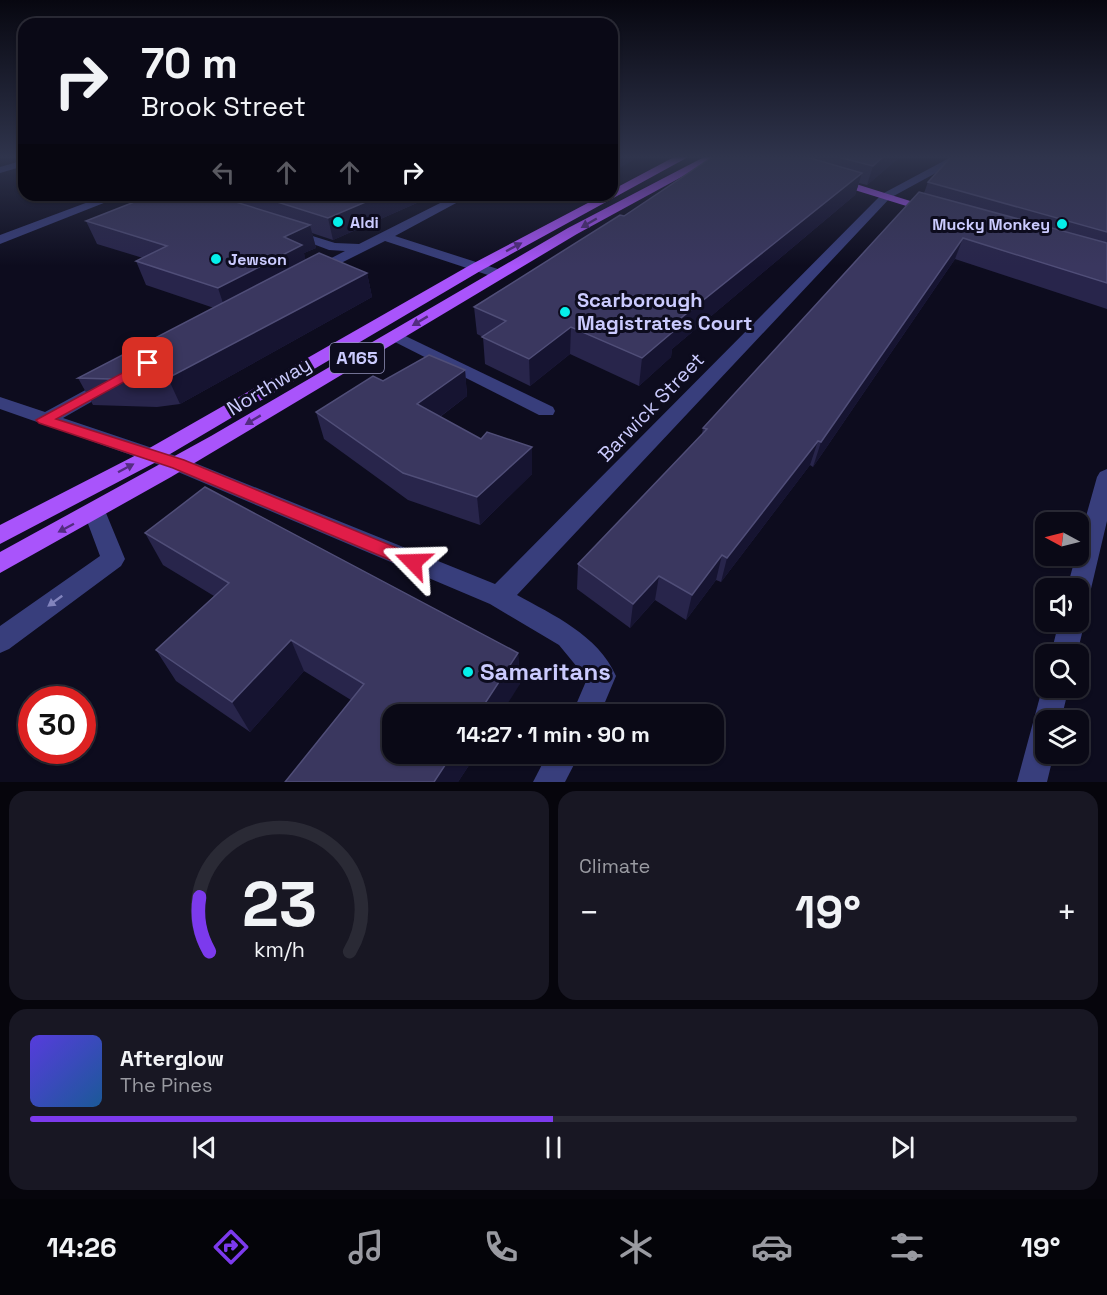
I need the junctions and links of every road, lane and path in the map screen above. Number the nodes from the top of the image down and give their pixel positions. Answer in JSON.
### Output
{"nodes":[{"id":1,"x":644,"y":192,"type":"edge"},
{"id":2,"x":874,"y":192,"type":"edge"},
{"id":3,"x":893,"y":192,"type":"edge"},
{"id":4,"x":886,"y":196,"type":"junction"},
{"id":5,"x":102,"y":201,"type":"edge"},
{"id":6,"x":453,"y":201,"type":"edge"},
{"id":7,"x":601,"y":201,"type":"edge"},
{"id":8,"x":948,"y":215,"type":"edge"},
{"id":9,"x":281,"y":230,"type":"edge"},
{"id":10,"x":382,"y":237,"type":"junction"},
{"id":11,"x":0,"y":240,"type":"edge"},
{"id":12,"x":361,"y":248,"type":"junction"},
{"id":13,"x":477,"y":267,"type":"junction"},
{"id":14,"x":499,"y":274,"type":"junction"},
{"id":15,"x":306,"y":278,"type":"edge"},
{"id":16,"x":395,"y":336,"type":"junction"},
{"id":17,"x":128,"y":374,"type":"edge"},
{"id":18,"x":0,"y":403,"type":"edge"},
{"id":19,"x":546,"y":411,"type":"dead end"},
{"id":20,"x":44,"y":420,"type":"junction"},
{"id":21,"x":153,"y":454,"type":"junction"},
{"id":22,"x":178,"y":464,"type":"junction"},
{"id":23,"x":1107,"y":477,"type":"edge"},
{"id":24,"x":95,"y":513,"type":"junction"},
{"id":25,"x":0,"y":534,"type":"edge"},
{"id":26,"x":0,"y":563,"type":"edge"},
{"id":27,"x":1082,"y":578,"type":"edge"},
{"id":28,"x":499,"y":597,"type":"junction"},
{"id":29,"x":0,"y":641,"type":"edge"},
{"id":30,"x":590,"y":704,"type":"edge"},
{"id":31,"x":559,"y":764,"type":"edge"},
{"id":32,"x":1037,"y":764,"type":"edge"},
{"id":33,"x":548,"y":782,"type":"edge"},
{"id":34,"x":1032,"y":782,"type":"edge"}],
"edges":[{"from":1,"to":14,"type":"main road","name":"Northway","number":"A165","one_way":true},
{"from":2,"to":4,"type":"main road"},
{"from":3,"to":4,"type":"street","name":"Barwick Street"},
{"from":4,"to":8,"type":"main road"},
{"from":4,"to":28,"type":"street","name":"Barwick Street"},
{"from":5,"to":11,"type":"street"},
{"from":6,"to":10,"type":"street"},
{"from":13,"to":7,"type":"main road","name":"Northway","number":"A165","one_way":true},
{"from":9,"to":12,"type":"street"},
{"from":10,"to":12,"type":"street"},
{"from":10,"to":13,"type":"street"},
{"from":12,"to":15,"type":"street"},
{"from":13,"to":14,"type":"street"},
{"from":13,"to":21,"type":"main road","name":"Northway","number":"A165"},
{"from":14,"to":16,"type":"main road","name":"Northway","number":"A165","one_way":true},
{"from":16,"to":19,"type":"street"},
{"from":16,"to":22,"type":"main road","name":"Northway","number":"A165","one_way":true},
{"from":17,"to":20,"type":"street"},
{"from":18,"to":20,"type":"street"},
{"from":20,"to":21,"type":"street"},
{"from":21,"to":22,"type":"street"},
{"from":25,"to":21,"type":"main road","name":"Northway","number":"A165","one_way":true},
{"from":22,"to":24,"type":"main road","name":"Northway","number":"A165"},
{"from":22,"to":28,"type":"street"},
{"from":23,"to":27,"type":"street"},
{"from":24,"to":26,"type":"main road","name":"Northway","number":"A165","one_way":true},
{"from":24,"to":29,"type":"street","one_way":true},
{"from":28,"to":30,"type":"street"},
{"from":31,"to":33,"type":"street"},
{"from":32,"to":34,"type":"street"}]}
